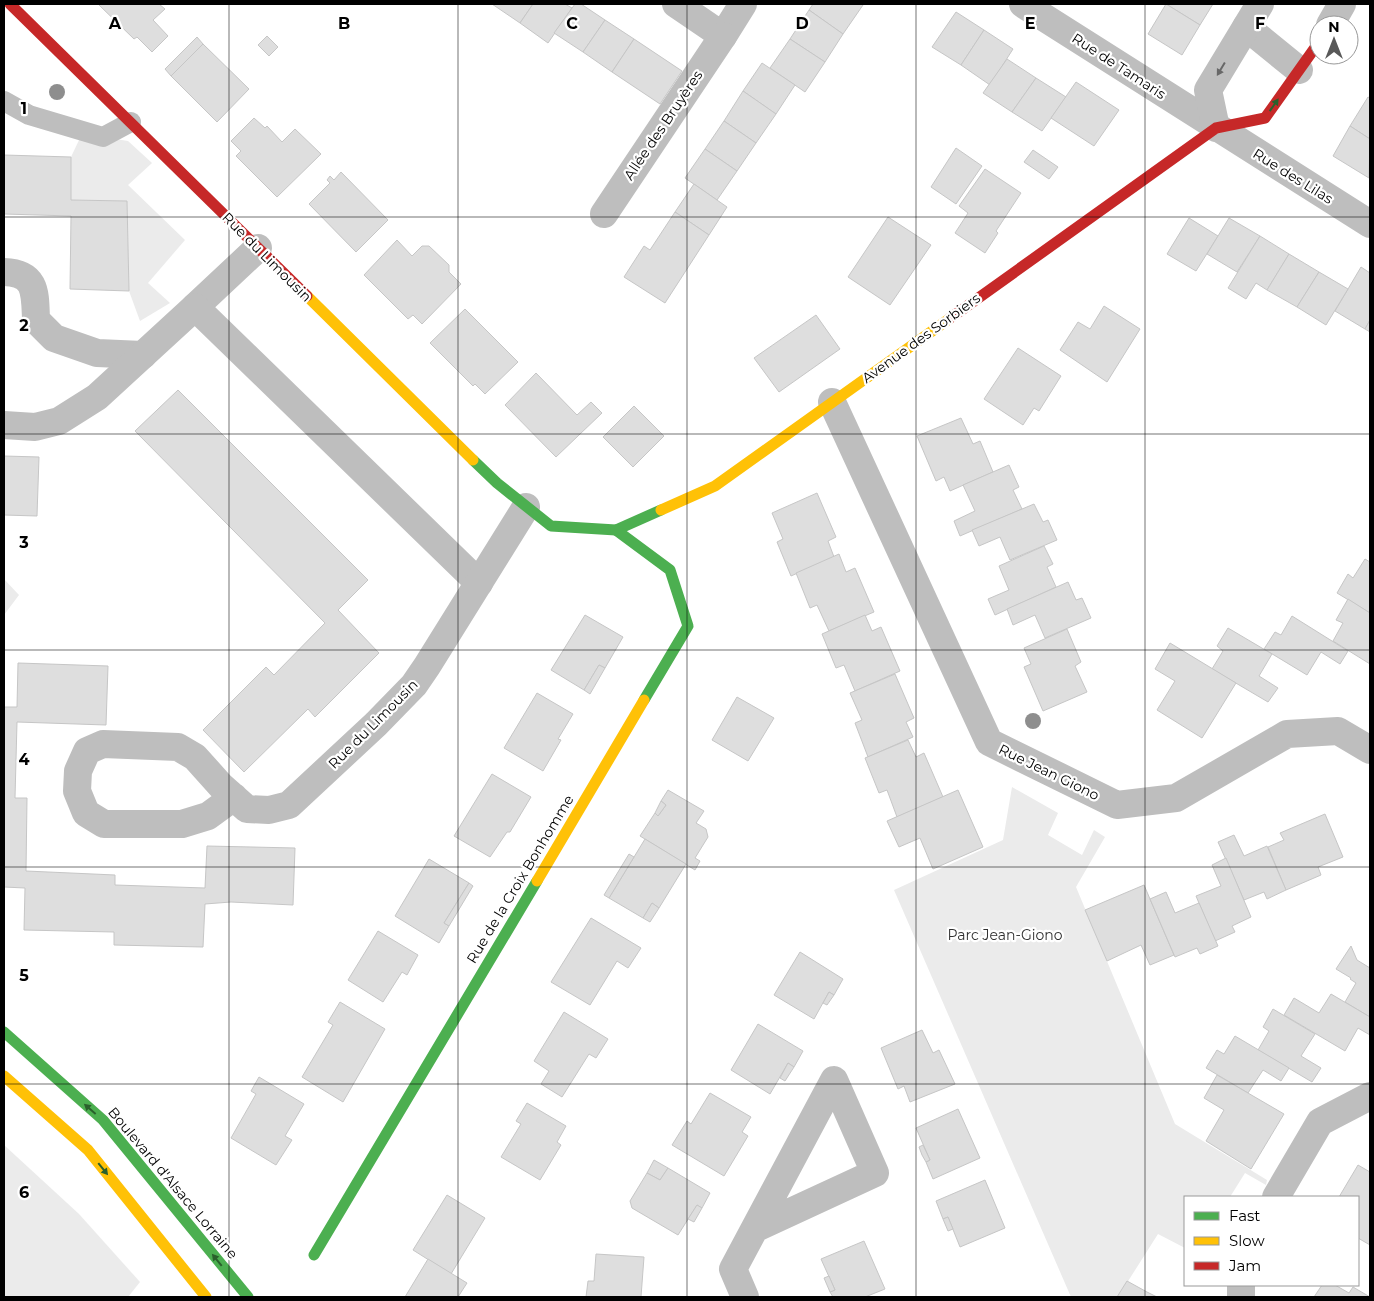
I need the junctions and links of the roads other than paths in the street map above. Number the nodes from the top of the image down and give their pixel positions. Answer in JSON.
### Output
{"nodes":[{"id":1,"x":10,"y":4,"type":"edge"},
{"id":2,"x":676,"y":4,"type":"edge"},
{"id":3,"x":742,"y":4,"type":"edge"},
{"id":4,"x":1023,"y":4,"type":"edge"},
{"id":5,"x":1260,"y":4,"type":"edge"},
{"id":6,"x":1342,"y":4,"type":"edge"},
{"id":7,"x":1336,"y":15,"type":"edge"},
{"id":8,"x":1246,"y":27,"type":"junction"},
{"id":9,"x":723,"y":36,"type":"junction"},
{"id":10,"x":1309,"y":56,"type":"edge"},
{"id":11,"x":1299,"y":70,"type":"junction"},
{"id":12,"x":4,"y":100,"type":"edge"},
{"id":13,"x":130,"y":122,"type":"junction"},
{"id":14,"x":1216,"y":128,"type":"junction"},
{"id":15,"x":604,"y":214,"type":"dead end"},
{"id":16,"x":1370,"y":224,"type":"edge"},
{"id":17,"x":258,"y":248,"type":"junction"},
{"id":18,"x":4,"y":272,"type":"edge"},
{"id":19,"x":195,"y":308,"type":"junction"},
{"id":20,"x":143,"y":355,"type":"junction"},
{"id":21,"x":832,"y":402,"type":"junction"},
{"id":22,"x":4,"y":426,"type":"edge"},
{"id":23,"x":526,"y":507,"type":"junction"},
{"id":24,"x":616,"y":530,"type":"junction"},
{"id":25,"x":479,"y":583,"type":"junction"},
{"id":26,"x":1370,"y":750,"type":"edge"},
{"id":27,"x":234,"y":797,"type":"junction"},
{"id":28,"x":4,"y":1032,"type":"edge"},
{"id":29,"x":4,"y":1076,"type":"edge"},
{"id":30,"x":1370,"y":1096,"type":"edge"},
{"id":31,"x":1277,"y":1196,"type":"edge"},
{"id":32,"x":756,"y":1228,"type":"junction"},
{"id":33,"x":314,"y":1255,"type":"dead end"},
{"id":34,"x":206,"y":1297,"type":"edge"},
{"id":35,"x":248,"y":1297,"type":"edge"},
{"id":36,"x":745,"y":1297,"type":"edge"}],
"edges":[{"from":1,"to":13,"type":"street","name":"Rue du Limousin"},
{"from":2,"to":9,"type":"street"},
{"from":3,"to":9,"type":"street"},
{"from":4,"to":14,"type":"street","name":"Rue de Tamaris"},
{"from":5,"to":8,"type":"street"},
{"from":6,"to":7,"type":"street"},
{"from":8,"to":11,"type":"street"},
{"from":8,"to":14,"type":"street","one_way":true},
{"from":9,"to":15,"type":"street","name":"Allée des Bruyères"},
{"from":10,"to":11,"type":"street","name":"Avenue des Sorbiers"},
{"from":14,"to":11,"type":"street","name":"Avenue des Sorbiers","one_way":true},
{"from":12,"to":13,"type":"lane"},
{"from":13,"to":17,"type":"street","name":"Rue du Limousin"},
{"from":14,"to":16,"type":"street","name":"Rue des Lilas"},
{"from":14,"to":21,"type":"street","name":"Avenue des Sorbiers"},
{"from":17,"to":19,"type":"street"},
{"from":17,"to":23,"type":"street","name":"Rue du Limousin"},
{"from":18,"to":20,"type":"street"},
{"from":19,"to":20,"type":"street"},
{"from":19,"to":25,"type":"street"},
{"from":20,"to":22,"type":"street"},
{"from":21,"to":24,"type":"street","name":"Avenue des Sorbiers"},
{"from":21,"to":26,"type":"street","name":"Rue Jean Giono"},
{"from":23,"to":24,"type":"street","name":"Rue du Limousin"},
{"from":23,"to":25,"type":"street","name":"Rue du Limousin"},
{"from":24,"to":33,"type":"street","name":"Rue de la Croix Bonhomme"},
{"from":25,"to":27,"type":"street","name":"Rue du Limousin"},
{"from":27,"to":27,"type":"street","name":"Rue du Limousin"},
{"from":35,"to":28,"type":"street","name":"Boulevard d'Alsace Lorraine","one_way":true},
{"from":29,"to":34,"type":"street","one_way":true},
{"from":30,"to":31,"type":"street"},
{"from":32,"to":32,"type":"street"},
{"from":32,"to":36,"type":"street"}]}
